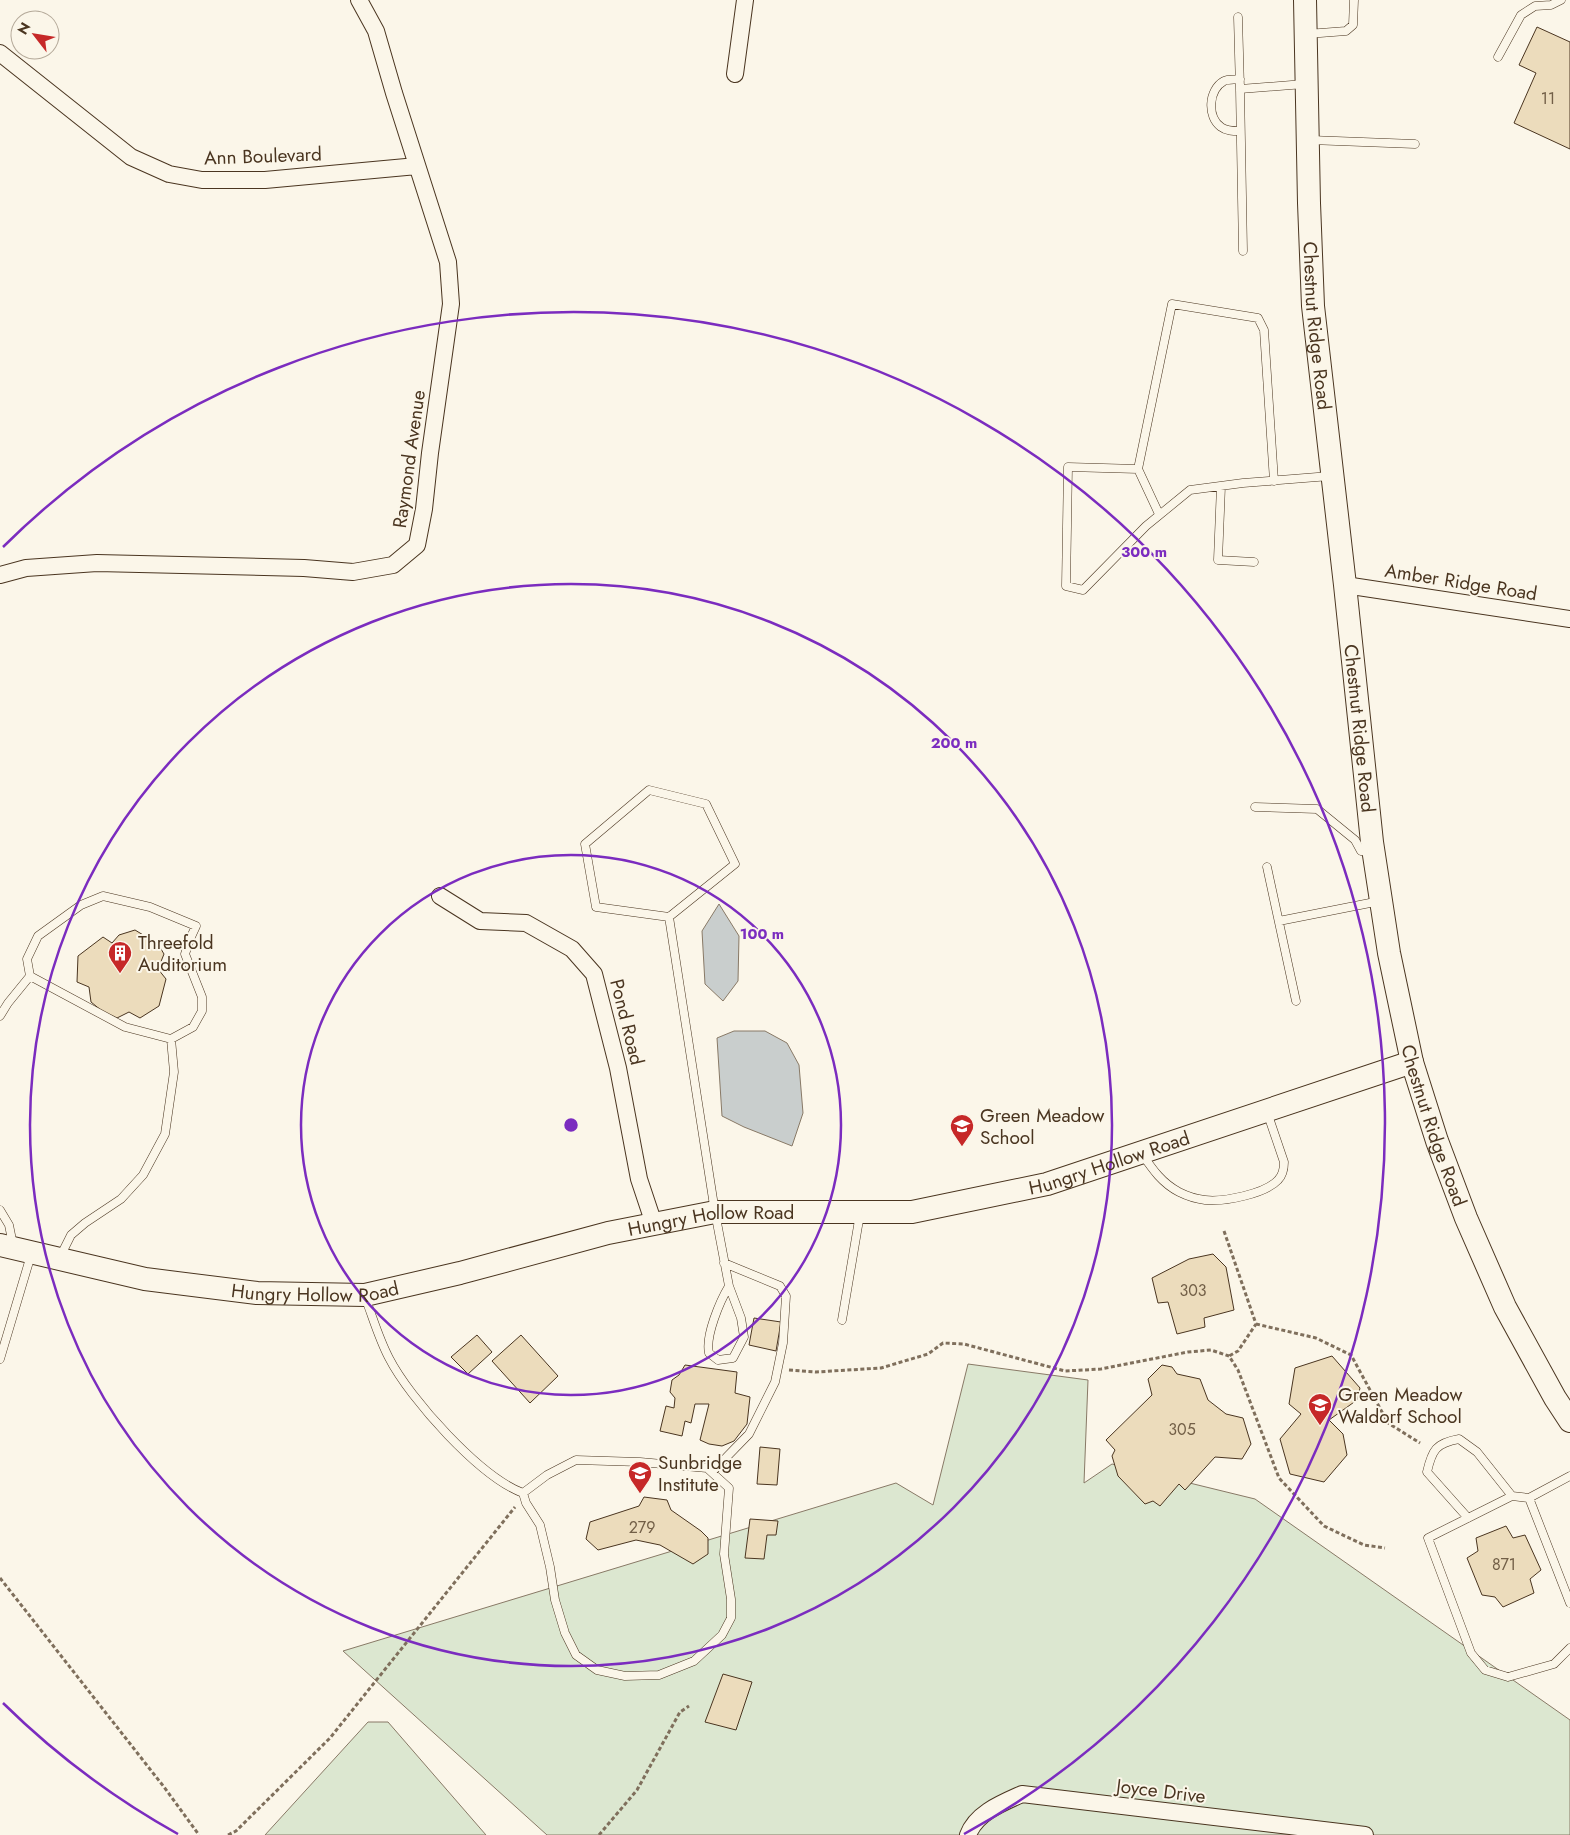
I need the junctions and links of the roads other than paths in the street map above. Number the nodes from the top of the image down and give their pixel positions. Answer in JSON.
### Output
{"nodes":[{"id":1,"x":359,"y":0,"type":"edge"},
{"id":2,"x":745,"y":0,"type":"edge"},
{"id":3,"x":1305,"y":0,"type":"edge"},
{"id":4,"x":1354,"y":0,"type":"edge"},
{"id":5,"x":1561,"y":0,"type":"edge"},
{"id":6,"x":1238,"y":17,"type":"dead end"},
{"id":7,"x":1305,"y":34,"type":"junction"},
{"id":8,"x":0,"y":54,"type":"edge"},
{"id":9,"x":1498,"y":57,"type":"dead end"},
{"id":10,"x":735,"y":74,"type":"dead end"},
{"id":11,"x":1240,"y":79,"type":"junction"},
{"id":12,"x":1306,"y":84,"type":"junction"},
{"id":13,"x":1240,"y":89,"type":"junction"},
{"id":14,"x":1240,"y":131,"type":"junction"},
{"id":15,"x":1308,"y":140,"type":"junction"},
{"id":16,"x":1415,"y":144,"type":"dead end"},
{"id":17,"x":417,"y":166,"type":"junction"},
{"id":18,"x":1244,"y":251,"type":"dead end"},
{"id":19,"x":1138,"y":469,"type":"junction"},
{"id":20,"x":1332,"y":476,"type":"junction"},
{"id":21,"x":1274,"y":480,"type":"junction"},
{"id":22,"x":1221,"y":486,"type":"junction"},
{"id":23,"x":1159,"y":514,"type":"junction"},
{"id":24,"x":1254,"y":562,"type":"dead end"},
{"id":25,"x":0,"y":575,"type":"edge"},
{"id":26,"x":1345,"y":585,"type":"junction"},
{"id":27,"x":1570,"y":619,"type":"edge"},
{"id":28,"x":1255,"y":807,"type":"dead end"},
{"id":29,"x":1374,"y":853,"type":"junction"},
{"id":30,"x":1266,"y":867,"type":"dead end"},
{"id":31,"x":440,"y":896,"type":"dead end"},
{"id":32,"x":1381,"y":901,"type":"junction"},
{"id":33,"x":669,"y":917,"type":"junction"},
{"id":34,"x":1279,"y":921,"type":"junction"},
{"id":35,"x":30,"y":976,"type":"junction"},
{"id":36,"x":1296,"y":1001,"type":"dead end"},
{"id":37,"x":0,"y":1016,"type":"edge"},
{"id":38,"x":171,"y":1038,"type":"junction"},
{"id":39,"x":1412,"y":1062,"type":"junction"},
{"id":40,"x":1267,"y":1111,"type":"junction"},
{"id":41,"x":1141,"y":1153,"type":"junction"},
{"id":42,"x":0,"y":1210,"type":"edge"},
{"id":43,"x":715,"y":1212,"type":"junction"},
{"id":44,"x":860,"y":1212,"type":"junction"},
{"id":45,"x":654,"y":1224,"type":"junction"},
{"id":46,"x":15,"y":1249,"type":"edge"},
{"id":47,"x":59,"y":1260,"type":"junction"},
{"id":48,"x":724,"y":1262,"type":"junction"},
{"id":49,"x":729,"y":1286,"type":"junction"},
{"id":50,"x":365,"y":1295,"type":"junction"},
{"id":51,"x":842,"y":1320,"type":"dead end"},
{"id":52,"x":0,"y":1359,"type":"edge"},
{"id":53,"x":1570,"y":1421,"type":"edge"},
{"id":54,"x":712,"y":1472,"type":"junction"},
{"id":55,"x":1570,"y":1476,"type":"edge"},
{"id":56,"x":522,"y":1493,"type":"junction"},
{"id":57,"x":1512,"y":1496,"type":"junction"},
{"id":58,"x":1529,"y":1498,"type":"junction"},
{"id":59,"x":1468,"y":1518,"type":"junction"},
{"id":60,"x":1570,"y":1603,"type":"edge"},
{"id":61,"x":1570,"y":1648,"type":"edge"},
{"id":62,"x":968,"y":1835,"type":"edge"},
{"id":63,"x":1365,"y":1835,"type":"edge"}],
"edges":[{"from":1,"to":17,"type":"street","name":"Raymond Avenue"},
{"from":2,"to":10,"type":"street"},
{"from":3,"to":7,"type":"main road","name":"Chestnut Ridge Road"},
{"from":4,"to":7,"type":"lane"},
{"from":5,"to":9,"type":"lane"},
{"from":6,"to":11,"type":"lane"},
{"from":7,"to":12,"type":"main road","name":"Chestnut Ridge Road"},
{"from":8,"to":17,"type":"street","name":"Ann Boulevard"},
{"from":11,"to":13,"type":"lane"},
{"from":11,"to":14,"type":"lane"},
{"from":12,"to":13,"type":"lane"},
{"from":12,"to":15,"type":"main road","name":"Chestnut Ridge Road"},
{"from":13,"to":14,"type":"lane"},
{"from":14,"to":18,"type":"lane"},
{"from":15,"to":16,"type":"lane"},
{"from":15,"to":20,"type":"main road","name":"Chestnut Ridge Road"},
{"from":17,"to":25,"type":"street","name":"Raymond Avenue"},
{"from":19,"to":21,"type":"lane"},
{"from":19,"to":23,"type":"lane"},
{"from":19,"to":23,"type":"lane"},
{"from":20,"to":21,"type":"lane"},
{"from":20,"to":26,"type":"main road","name":"Chestnut Ridge Road"},
{"from":21,"to":22,"type":"lane"},
{"from":22,"to":23,"type":"lane"},
{"from":22,"to":24,"type":"lane"},
{"from":26,"to":27,"type":"street","name":"Amber Ridge Road"},
{"from":26,"to":29,"type":"main road","name":"Chestnut Ridge Road"},
{"from":28,"to":29,"type":"lane"},
{"from":29,"to":32,"type":"main road","name":"Chestnut Ridge Road"},
{"from":30,"to":34,"type":"lane"},
{"from":31,"to":45,"type":"street","name":"Pond Road"},
{"from":32,"to":34,"type":"lane"},
{"from":32,"to":39,"type":"main road","name":"Chestnut Ridge Road"},
{"from":33,"to":33,"type":"lane"},
{"from":33,"to":43,"type":"lane"},
{"from":34,"to":36,"type":"lane"},
{"from":35,"to":37,"type":"lane"},
{"from":35,"to":38,"type":"lane"},
{"from":35,"to":38,"type":"lane"},
{"from":38,"to":47,"type":"lane"},
{"from":39,"to":40,"type":"main road","name":"Hungry Hollow Road"},
{"from":39,"to":53,"type":"main road","name":"Chestnut Ridge Road"},
{"from":40,"to":41,"type":"main road","name":"Hungry Hollow Road"},
{"from":40,"to":41,"type":"lane"},
{"from":41,"to":44,"type":"main road","name":"Hungry Hollow Road"},
{"from":42,"to":46,"type":"lane"},
{"from":43,"to":44,"type":"main road","name":"Hungry Hollow Road"},
{"from":43,"to":45,"type":"main road","name":"Hungry Hollow Road"},
{"from":43,"to":48,"type":"lane"},
{"from":44,"to":51,"type":"lane"},
{"from":45,"to":50,"type":"main road","name":"Hungry Hollow Road"},
{"from":46,"to":47,"type":"main road","name":"Hungry Hollow Road"},
{"from":46,"to":52,"type":"lane"},
{"from":47,"to":50,"type":"main road","name":"Hungry Hollow Road"},
{"from":48,"to":49,"type":"lane"},
{"from":48,"to":54,"type":"lane"},
{"from":49,"to":49,"type":"lane"},
{"from":50,"to":56,"type":"lane"},
{"from":54,"to":56,"type":"lane"},
{"from":54,"to":56,"type":"lane"},
{"from":55,"to":58,"type":"lane"},
{"from":57,"to":58,"type":"lane"},
{"from":57,"to":59,"type":"lane"},
{"from":57,"to":59,"type":"lane"},
{"from":58,"to":60,"type":"lane"},
{"from":59,"to":61,"type":"lane"},
{"from":62,"to":63,"type":"street","name":"Joyce Drive"}]}
